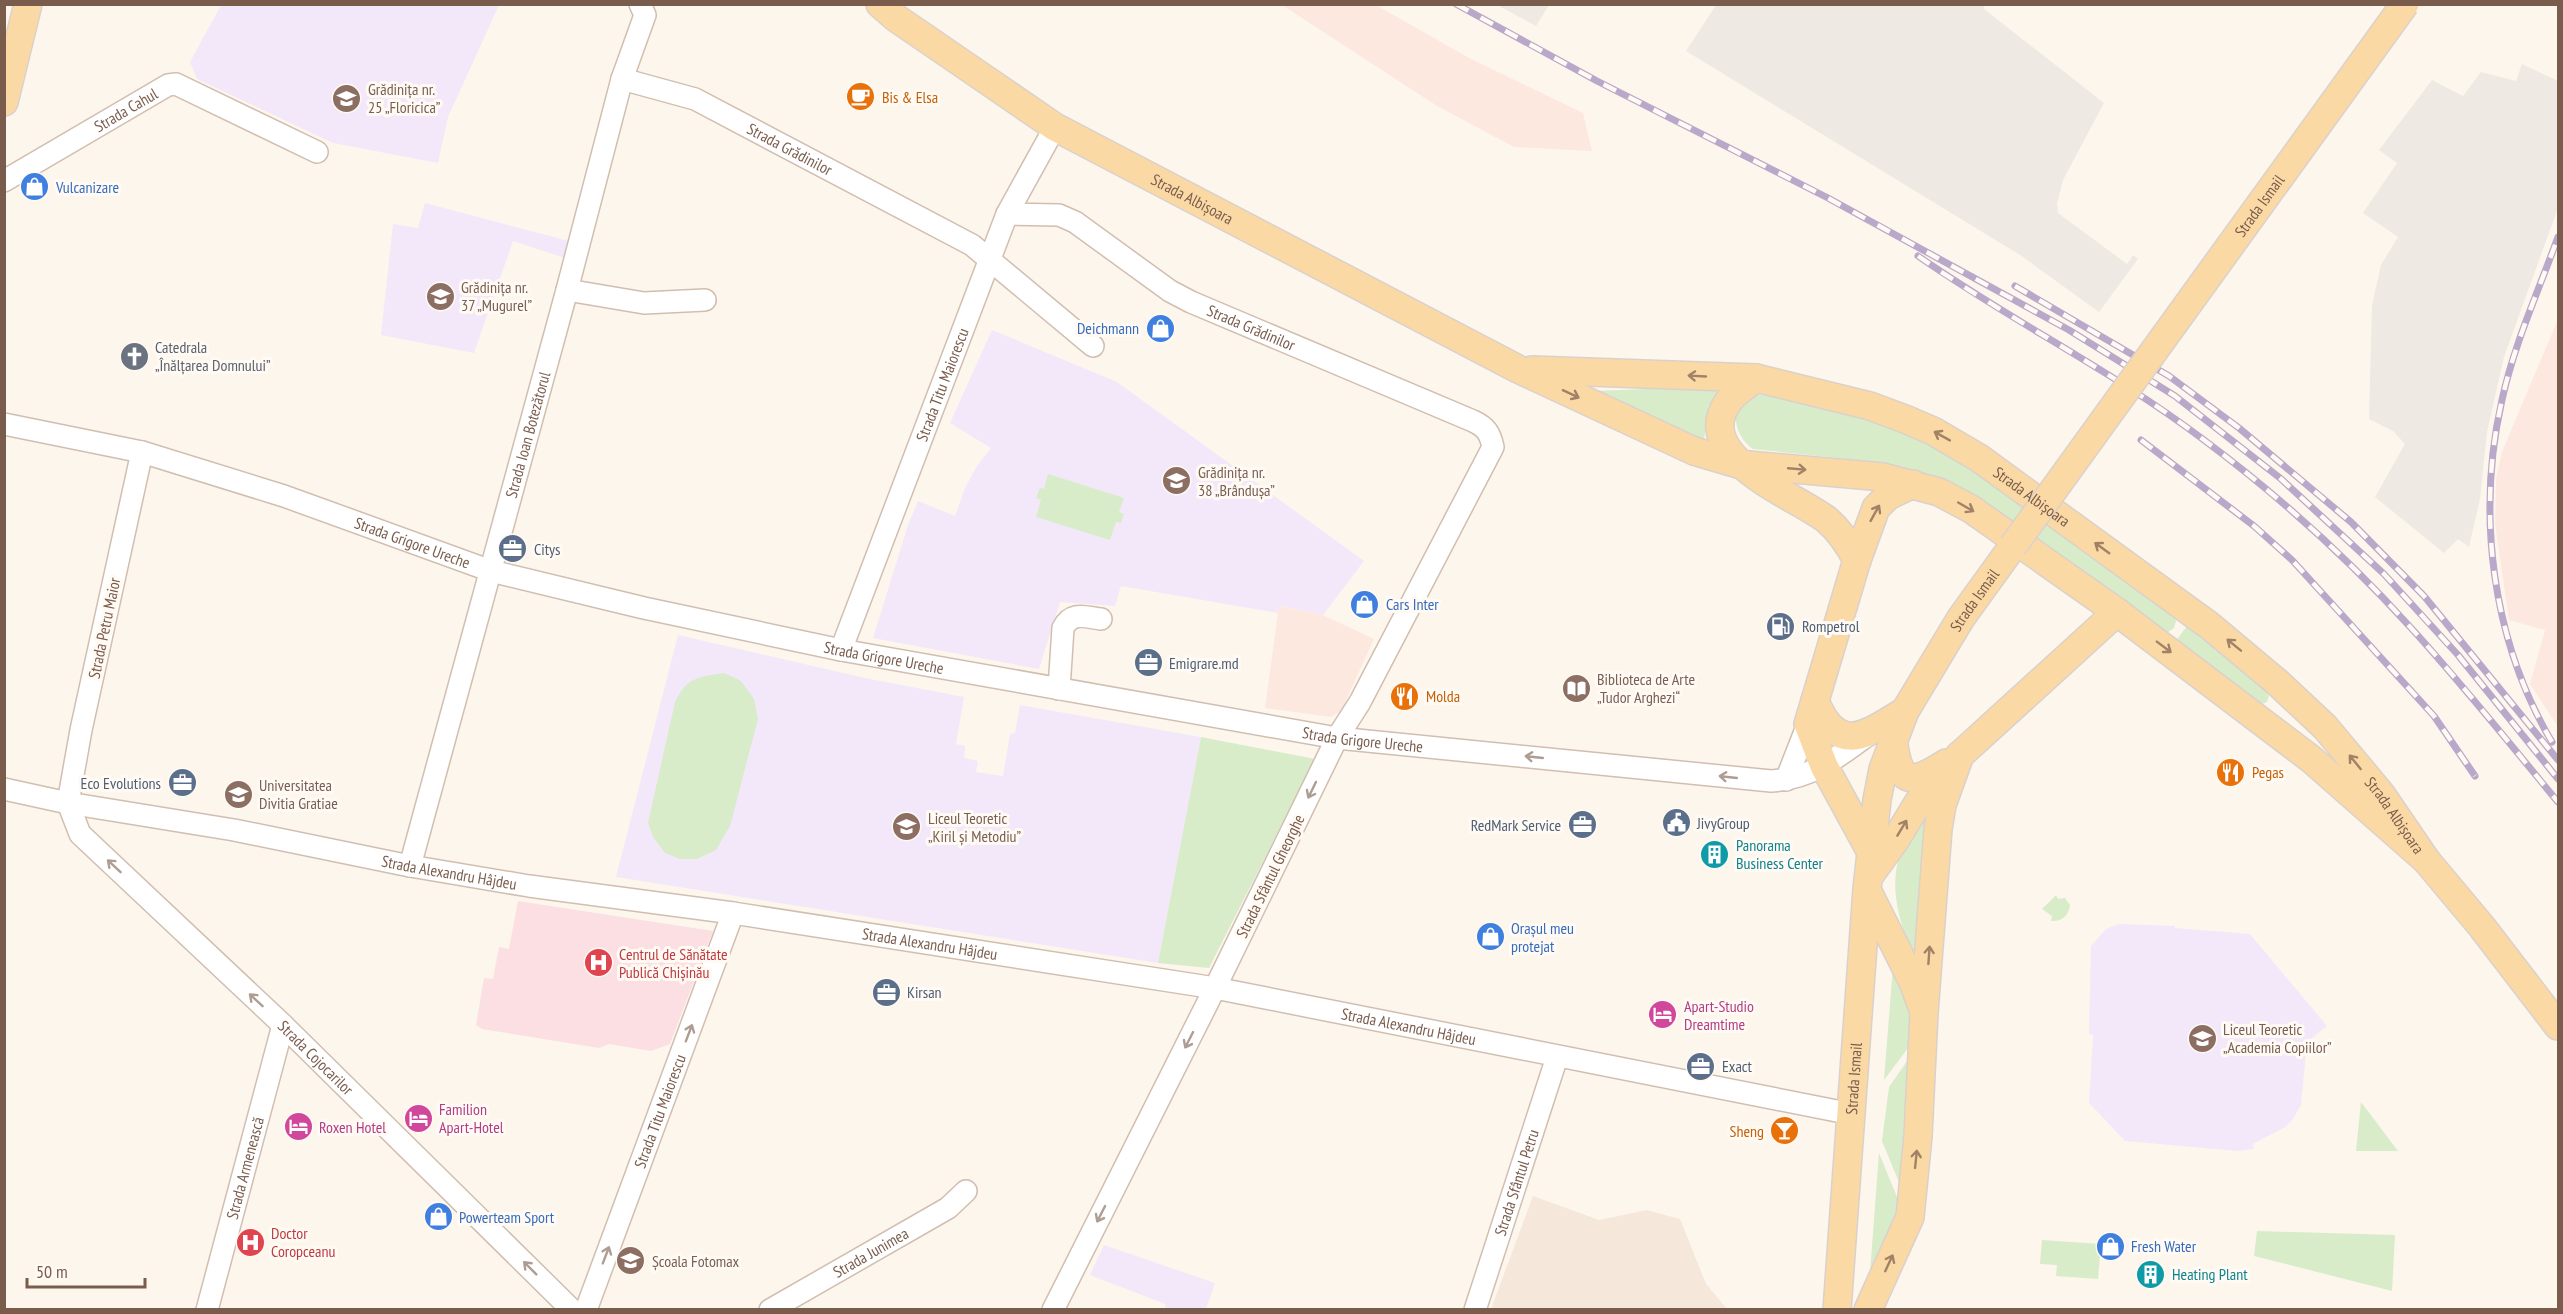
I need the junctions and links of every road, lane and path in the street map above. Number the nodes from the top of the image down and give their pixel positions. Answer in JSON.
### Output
{"nodes":[{"id":1,"x":28,"y":4,"type":"edge"},
{"id":2,"x":640,"y":4,"type":"edge"},
{"id":3,"x":880,"y":4,"type":"edge"},
{"id":4,"x":2405,"y":4,"type":"edge"},
{"id":5,"x":622,"y":79,"type":"junction"},
{"id":6,"x":4,"y":102,"type":"edge"},
{"id":7,"x":1055,"y":127,"type":"junction"},
{"id":8,"x":317,"y":152,"type":"dead end"},
{"id":9,"x":4,"y":181,"type":"edge"},
{"id":10,"x":1007,"y":214,"type":"junction"},
{"id":11,"x":989,"y":261,"type":"junction"},
{"id":12,"x":567,"y":290,"type":"junction"},
{"id":13,"x":705,"y":300,"type":"dead end"},
{"id":14,"x":1093,"y":346,"type":"dead end"},
{"id":15,"x":1518,"y":369,"type":"junction"},
{"id":16,"x":1756,"y":378,"type":"junction"},
{"id":17,"x":4,"y":424,"type":"edge"},
{"id":18,"x":1493,"y":447,"type":"joint"},
{"id":19,"x":142,"y":452,"type":"junction"},
{"id":20,"x":1738,"y":464,"type":"junction"},
{"id":21,"x":1912,"y":484,"type":"junction"},
{"id":22,"x":1857,"y":560,"type":"junction"},
{"id":23,"x":491,"y":571,"type":"junction"},
{"id":24,"x":2117,"y":612,"type":"junction"},
{"id":25,"x":1101,"y":619,"type":"dead end"},
{"id":26,"x":842,"y":650,"type":"junction"},
{"id":27,"x":2278,"y":683,"type":"junction"},
{"id":28,"x":1059,"y":689,"type":"junction"},
{"id":29,"x":1811,"y":713,"type":"junction"},
{"id":30,"x":2256,"y":716,"type":"junction"},
{"id":31,"x":1881,"y":737,"type":"junction"},
{"id":32,"x":1338,"y":738,"type":"junction"},
{"id":33,"x":1960,"y":755,"type":"junction"},
{"id":34,"x":1824,"y":766,"type":"junction"},
{"id":35,"x":1786,"y":780,"type":"junction"},
{"id":36,"x":4,"y":789,"type":"edge"},
{"id":37,"x":68,"y":803,"type":"junction"},
{"id":38,"x":2426,"y":860,"type":"junction"},
{"id":39,"x":410,"y":866,"type":"junction"},
{"id":40,"x":1869,"y":872,"type":"junction"},
{"id":41,"x":734,"y":913,"type":"junction"},
{"id":42,"x":1215,"y":988,"type":"junction"},
{"id":43,"x":1924,"y":1013,"type":"junction"},
{"id":44,"x":283,"y":1025,"type":"junction"},
{"id":45,"x":2559,"y":1026,"type":"edge"},
{"id":46,"x":1557,"y":1057,"type":"junction"},
{"id":47,"x":1852,"y":1114,"type":"junction"},
{"id":48,"x":966,"y":1191,"type":"dead end"},
{"id":49,"x":207,"y":1310,"type":"edge"},
{"id":50,"x":572,"y":1310,"type":"edge"},
{"id":51,"x":586,"y":1310,"type":"edge"},
{"id":52,"x":770,"y":1310,"type":"edge"},
{"id":53,"x":1053,"y":1310,"type":"edge"},
{"id":54,"x":1475,"y":1310,"type":"edge"},
{"id":55,"x":1837,"y":1310,"type":"edge"},
{"id":56,"x":1868,"y":1310,"type":"edge"}],
"edges":[{"from":1,"to":6,"type":"main road"},
{"from":2,"to":5,"type":"street","name":"Strada Ioan Botezătorul"},
{"from":3,"to":7,"type":"main road","name":"Strada Albișoara"},
{"from":4,"to":31,"type":"main road","name":"Strada Ismail","bridge":true},
{"from":5,"to":11,"type":"street","name":"Strada Grădinilor"},
{"from":5,"to":12,"type":"street","name":"Strada Ioan Botezătorul"},
{"from":7,"to":10,"type":"street","name":"Strada Titu Maiorescu"},
{"from":7,"to":15,"type":"main road","name":"Strada Albișoara"},
{"from":8,"to":9,"type":"street","name":"Strada Cahul"},
{"from":10,"to":11,"type":"street","name":"Strada Titu Maiorescu"},
{"from":10,"to":18,"type":"street","name":"Strada Grădinilor"},
{"from":11,"to":14,"type":"street","name":"Strada Grădinilor"},
{"from":11,"to":26,"type":"street","name":"Strada Titu Maiorescu"},
{"from":12,"to":13,"type":"street"},
{"from":12,"to":23,"type":"street","name":"Strada Ioan Botezătorul"},
{"from":16,"to":15,"type":"main road","name":"Strada Albișoara","one_way":true},
{"from":15,"to":20,"type":"main road","name":"Strada Albișoara","one_way":true},
{"from":16,"to":20,"type":"main road"},
{"from":27,"to":16,"type":"main road","name":"Strada Albișoara","one_way":true},
{"from":17,"to":19,"type":"street","name":"Strada Grigore Ureche"},
{"from":18,"to":32,"type":"street","name":"Strada Sfântul Gheorghe"},
{"from":19,"to":23,"type":"street","name":"Strada Grigore Ureche"},
{"from":19,"to":37,"type":"street","name":"Strada Petru Maior"},
{"from":20,"to":21,"type":"main road","name":"Strada Albișoara","one_way":true},
{"from":20,"to":22,"type":"main road"},
{"from":22,"to":21,"type":"main road","one_way":true},
{"from":21,"to":24,"type":"main road","name":"Strada Albișoara","one_way":true},
{"from":22,"to":29,"type":"main road"},
{"from":23,"to":26,"type":"street","name":"Strada Grigore Ureche"},
{"from":23,"to":39,"type":"street","name":"Strada Ioan Botezătorul"},
{"from":24,"to":30,"type":"main road","name":"Strada Albișoara","one_way":true},
{"from":24,"to":33,"type":"main road"},
{"from":25,"to":28,"type":"street"},
{"from":26,"to":28,"type":"street","name":"Strada Grigore Ureche"},
{"from":27,"to":30,"type":"main road"},
{"from":38,"to":27,"type":"main road","name":"Strada Albișoara","one_way":true},
{"from":28,"to":32,"type":"street","name":"Strada Grigore Ureche"},
{"from":29,"to":31,"type":"main road"},
{"from":29,"to":34,"type":"main road"},
{"from":29,"to":35,"type":"street"},
{"from":30,"to":38,"type":"main road","name":"Strada Albișoara"},
{"from":31,"to":33,"type":"main road"},
{"from":31,"to":34,"type":"street","name":"Strada Grigore Ureche"},
{"from":31,"to":40,"type":"main road","name":"Strada Ismail"},
{"from":35,"to":32,"type":"street","name":"Strada Grigore Ureche","one_way":true},
{"from":32,"to":42,"type":"street","name":"Strada Sfântul Gheorghe","one_way":true},
{"from":40,"to":33,"type":"main road","one_way":true},
{"from":43,"to":33,"type":"main road","one_way":true},
{"from":34,"to":35,"type":"street","name":"Strada Grigore Ureche"},
{"from":34,"to":40,"type":"main road"},
{"from":36,"to":37,"type":"street","name":"Strada Alexandru Hâjdeu"},
{"from":37,"to":39,"type":"street","name":"Strada Alexandru Hâjdeu"},
{"from":44,"to":37,"type":"street","name":"Strada Cojocarilor","one_way":true},
{"from":38,"to":45,"type":"main road","name":"Strada Albișoara"},
{"from":39,"to":41,"type":"street","name":"Strada Alexandru Hâjdeu"},
{"from":40,"to":43,"type":"main road"},
{"from":40,"to":47,"type":"main road","name":"Strada Ismail"},
{"from":41,"to":42,"type":"street","name":"Strada Alexandru Hâjdeu"},
{"from":51,"to":41,"type":"street","name":"Strada Titu Maiorescu","one_way":true},
{"from":42,"to":46,"type":"street","name":"Strada Alexandru Hâjdeu"},
{"from":42,"to":53,"type":"street","name":"Strada Sfântul Gheorghe","one_way":true},
{"from":56,"to":43,"type":"main road","one_way":true},
{"from":44,"to":49,"type":"street","name":"Strada Armenească"},
{"from":50,"to":44,"type":"street","name":"Strada Cojocarilor","one_way":true},
{"from":46,"to":47,"type":"street","name":"Strada Alexandru Hâjdeu"},
{"from":46,"to":54,"type":"street","name":"Strada Sfântul Petru"},
{"from":47,"to":55,"type":"main road","name":"Strada Ismail"},
{"from":48,"to":52,"type":"street","name":"Strada Junimea"}]}
